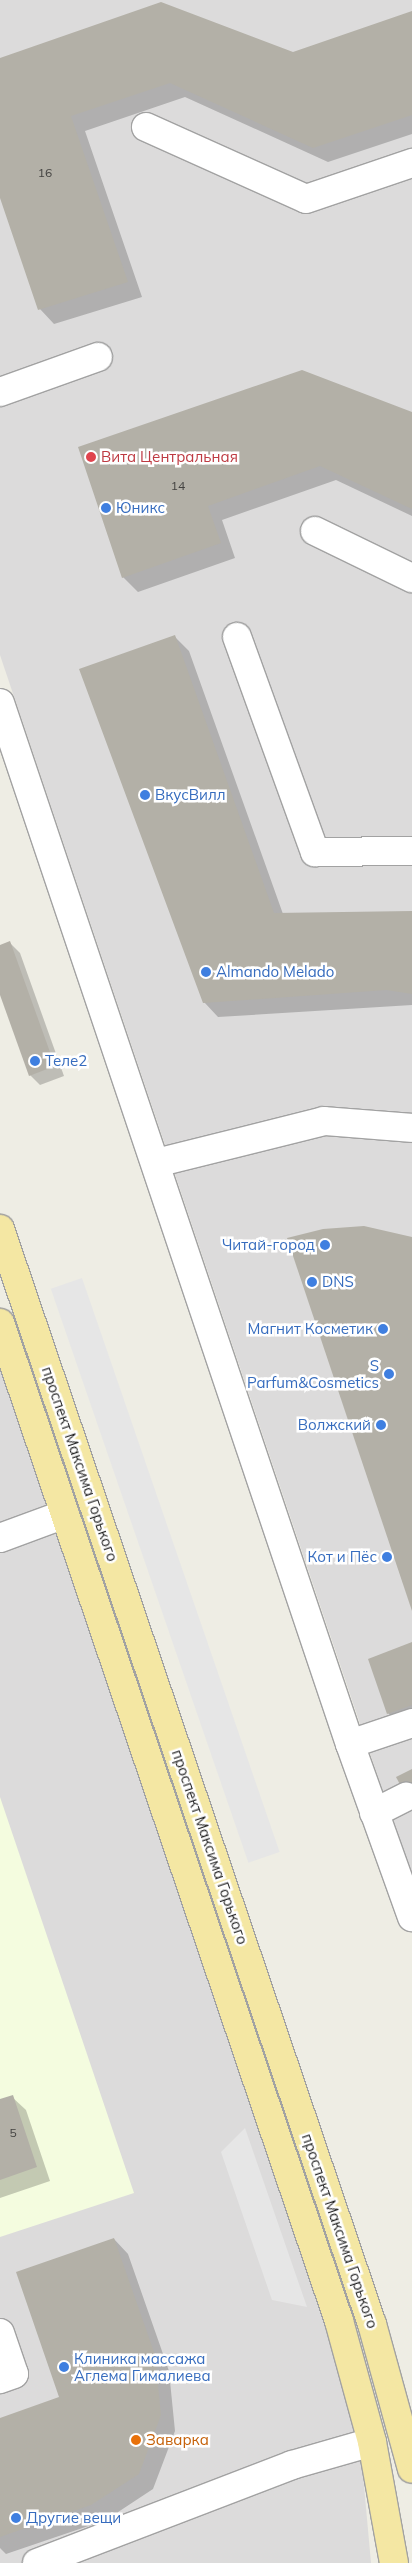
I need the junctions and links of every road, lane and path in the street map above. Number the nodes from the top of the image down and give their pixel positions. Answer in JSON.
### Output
{"nodes":[{"id":1,"x":146,"y":127,"type":"dead end"},
{"id":2,"x":412,"y":163,"type":"edge"},
{"id":3,"x":98,"y":357,"type":"dead end"},
{"id":4,"x":0,"y":392,"type":"edge"},
{"id":5,"x":315,"y":531,"type":"dead end"},
{"id":6,"x":412,"y":578,"type":"edge"},
{"id":7,"x":237,"y":637,"type":"dead end"},
{"id":8,"x":0,"y":703,"type":"edge"},
{"id":9,"x":412,"y":851,"type":"edge"},
{"id":10,"x":412,"y":1128,"type":"edge"},
{"id":11,"x":156,"y":1163,"type":"junction"},
{"id":12,"x":0,"y":1229,"type":"edge"},
{"id":13,"x":0,"y":1324,"type":"edge"},
{"id":14,"x":93,"y":1504,"type":"junction"},
{"id":15,"x":65,"y":1514,"type":"junction"},
{"id":16,"x":0,"y":1538,"type":"edge"},
{"id":17,"x":412,"y":1723,"type":"edge"},
{"id":18,"x":350,"y":1744,"type":"junction"},
{"id":19,"x":406,"y":1797,"type":"dead end"},
{"id":20,"x":374,"y":1813,"type":"junction"},
{"id":21,"x":412,"y":1917,"type":"edge"},
{"id":22,"x":0,"y":2333,"type":"edge"},
{"id":23,"x":0,"y":2380,"type":"edge"},
{"id":24,"x":404,"y":2433,"type":"junction"},
{"id":25,"x":372,"y":2442,"type":"junction"},
{"id":26,"x":412,"y":2469,"type":"edge"},
{"id":27,"x":68,"y":2558,"type":"edge"},
{"id":28,"x":37,"y":2563,"type":"edge"},
{"id":29,"x":394,"y":2563,"type":"edge"}],
"edges":[{"from":1,"to":2,"type":"lane"},
{"from":3,"to":4,"type":"lane"},
{"from":5,"to":6,"type":"lane"},
{"from":7,"to":9,"type":"lane"},
{"from":8,"to":11,"type":"lane"},
{"from":10,"to":11,"type":"lane"},
{"from":11,"to":18,"type":"lane"},
{"from":12,"to":14,"type":"main road","name":"проспект Максима Горького"},
{"from":13,"to":15,"type":"main road","name":"проспект Максима Горького"},
{"from":14,"to":15,"type":"main road"},
{"from":14,"to":24,"type":"main road","name":"проспект Максима Горького"},
{"from":15,"to":16,"type":"lane"},
{"from":15,"to":25,"type":"main road","name":"проспект Максима Горького"},
{"from":17,"to":18,"type":"lane"},
{"from":18,"to":20,"type":"lane"},
{"from":19,"to":20,"type":"lane"},
{"from":20,"to":21,"type":"lane"},
{"from":22,"to":23,"type":"lane"},
{"from":24,"to":25,"type":"main road"},
{"from":24,"to":26,"type":"main road","name":"проспект Максима Горького"},
{"from":25,"to":27,"type":"lane"},
{"from":25,"to":29,"type":"main road","name":"проспект Максима Горького"},
{"from":27,"to":28,"type":"lane"}]}
